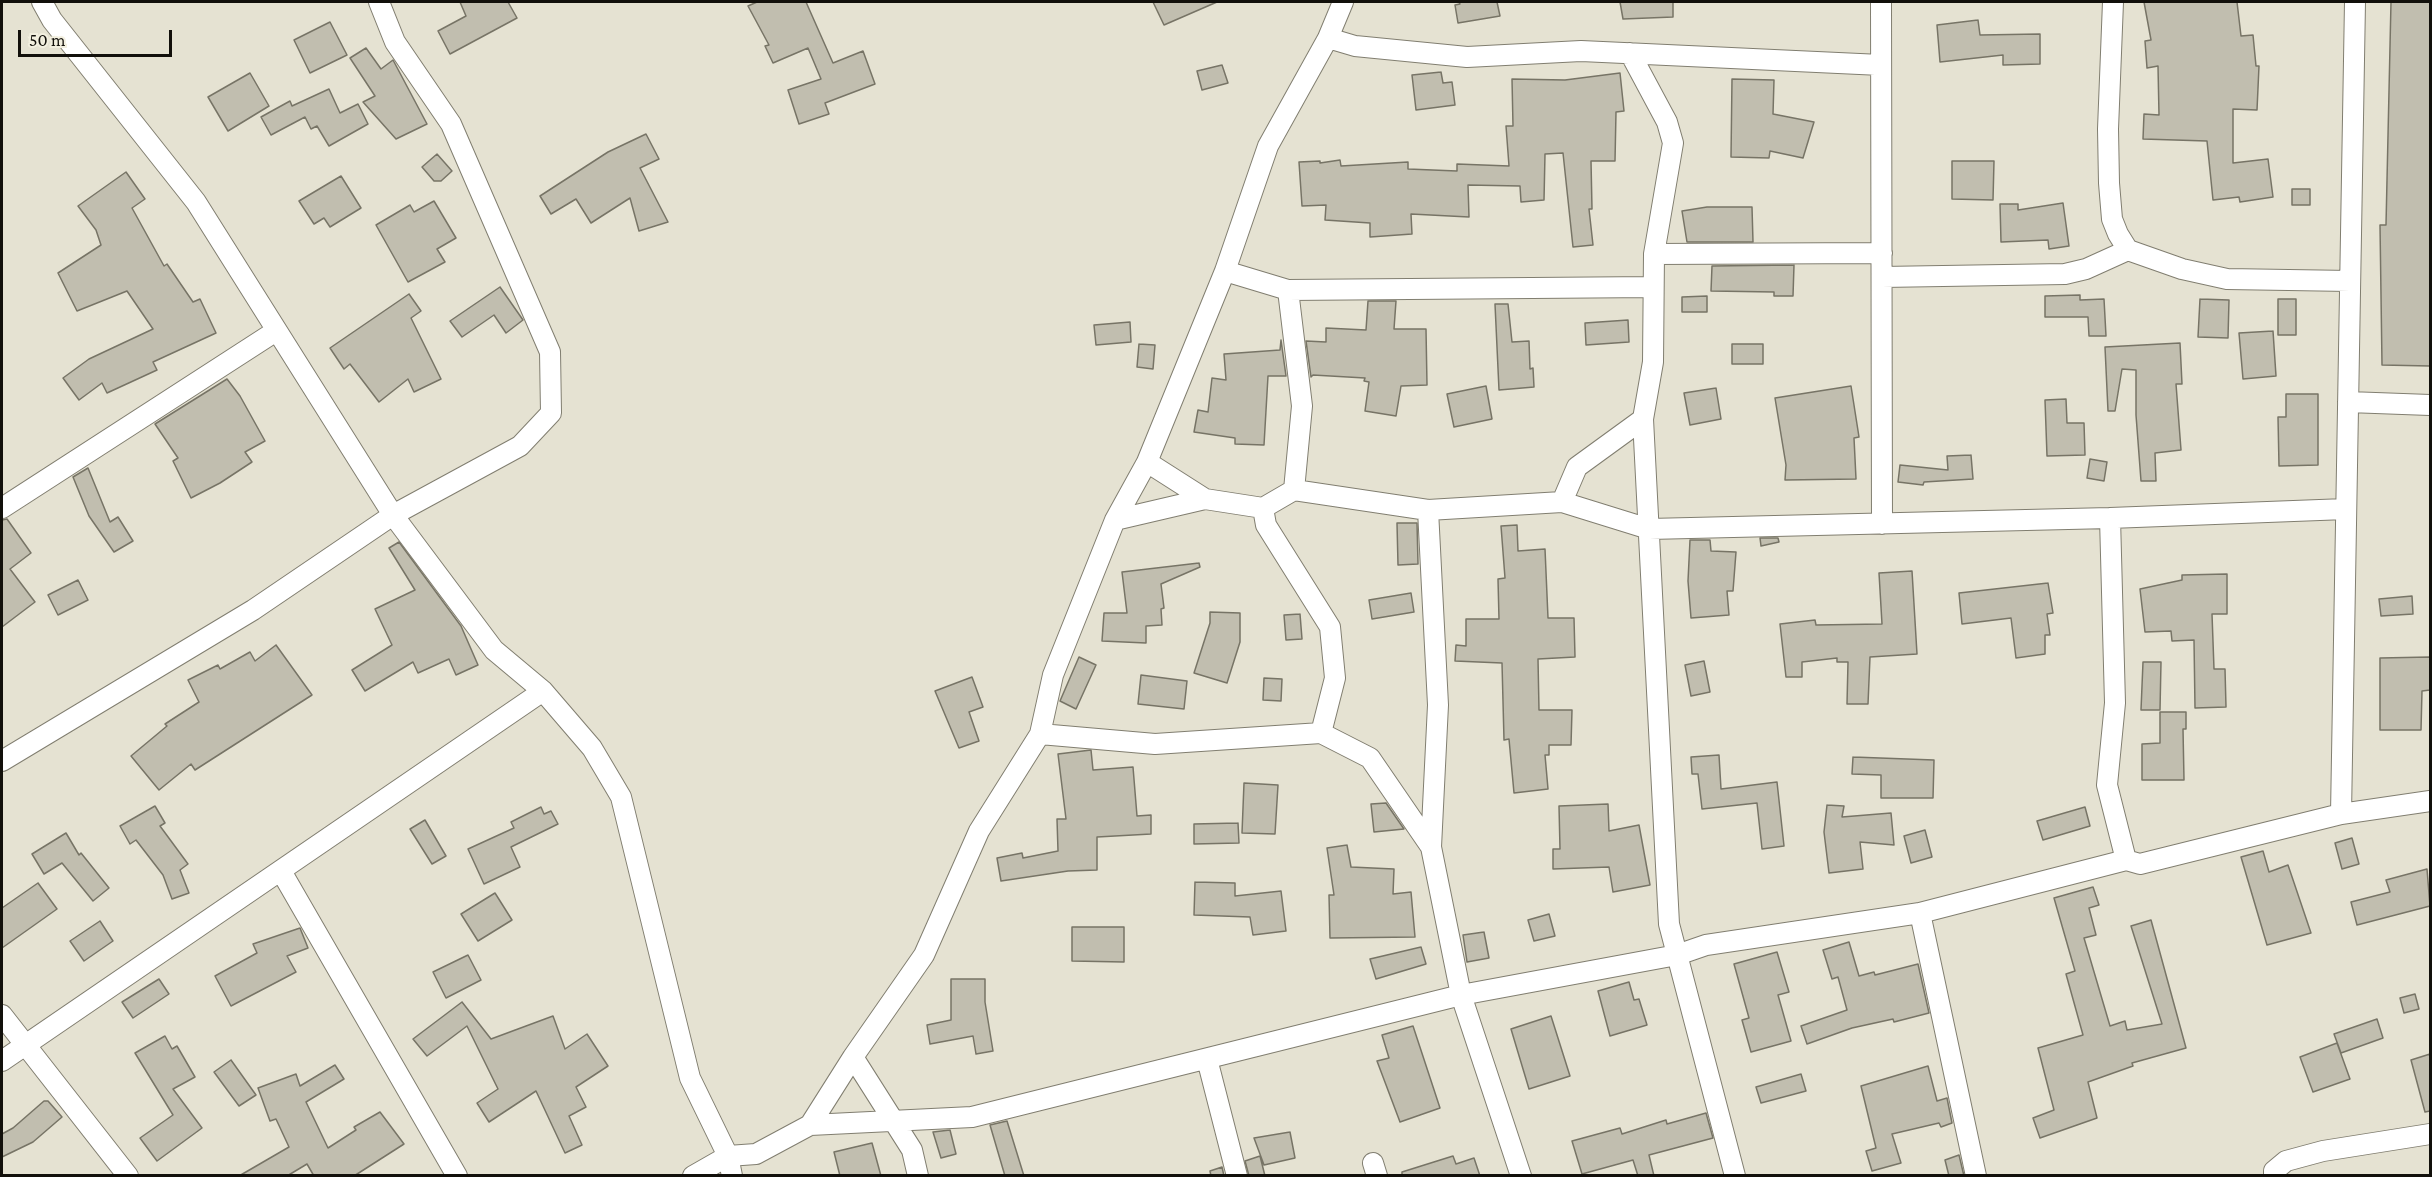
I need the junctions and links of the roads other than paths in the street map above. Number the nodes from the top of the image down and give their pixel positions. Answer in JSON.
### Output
{"nodes":[{"id":1,"x":42,"y":2,"type":"edge"},
{"id":2,"x":379,"y":2,"type":"edge"},
{"id":3,"x":1343,"y":2,"type":"edge"},
{"id":4,"x":1881,"y":2,"type":"edge"},
{"id":5,"x":2113,"y":2,"type":"edge"},
{"id":6,"x":2355,"y":2,"type":"edge"},
{"id":7,"x":1328,"y":38,"type":"junction"},
{"id":8,"x":1630,"y":52,"type":"junction"},
{"id":9,"x":1881,"y":64,"type":"junction"},
{"id":10,"x":2128,"y":250,"type":"junction"},
{"id":11,"x":1882,"y":253,"type":"junction"},
{"id":12,"x":1654,"y":254,"type":"junction"},
{"id":13,"x":1226,"y":271,"type":"junction"},
{"id":14,"x":1882,"y":277,"type":"junction"},
{"id":15,"x":2350,"y":281,"type":"junction"},
{"id":16,"x":1653,"y":287,"type":"junction"},
{"id":17,"x":1288,"y":290,"type":"junction"},
{"id":18,"x":276,"y":331,"type":"junction"},
{"id":19,"x":2348,"y":402,"type":"junction"},
{"id":20,"x":2430,"y":405,"type":"edge"},
{"id":21,"x":1643,"y":419,"type":"junction"},
{"id":22,"x":1147,"y":462,"type":"junction"},
{"id":23,"x":1294,"y":490,"type":"junction"},
{"id":24,"x":1205,"y":499,"type":"junction"},
{"id":25,"x":1562,"y":502,"type":"junction"},
{"id":26,"x":2,"y":508,"type":"edge"},
{"id":27,"x":1263,"y":508,"type":"junction"},
{"id":28,"x":2346,"y":509,"type":"junction"},
{"id":29,"x":1428,"y":510,"type":"junction"},
{"id":30,"x":393,"y":515,"type":"junction"},
{"id":31,"x":2110,"y":518,"type":"junction"},
{"id":32,"x":1115,"y":520,"type":"junction"},
{"id":33,"x":1882,"y":524,"type":"junction"},
{"id":34,"x":1649,"y":529,"type":"junction"},
{"id":35,"x":543,"y":691,"type":"junction"},
{"id":36,"x":1321,"y":733,"type":"junction"},
{"id":37,"x":1040,"y":734,"type":"junction"},
{"id":38,"x":2,"y":761,"type":"edge"},
{"id":39,"x":2430,"y":801,"type":"edge"},
{"id":40,"x":2341,"y":814,"type":"junction"},
{"id":41,"x":1431,"y":847,"type":"junction"},
{"id":42,"x":2126,"y":860,"type":"junction"},
{"id":43,"x":281,"y":871,"type":"junction"},
{"id":44,"x":1920,"y":914,"type":"junction"},
{"id":45,"x":1677,"y":955,"type":"junction"},
{"id":46,"x":1461,"y":995,"type":"junction"},
{"id":47,"x":2,"y":1015,"type":"edge"},
{"id":48,"x":26,"y":1046,"type":"junction"},
{"id":49,"x":853,"y":1057,"type":"junction"},
{"id":50,"x":1207,"y":1059,"type":"junction"},
{"id":51,"x":2,"y":1061,"type":"edge"},
{"id":52,"x":892,"y":1119,"type":"junction"},
{"id":53,"x":810,"y":1125,"type":"junction"},
{"id":54,"x":2430,"y":1134,"type":"edge"},
{"id":55,"x":730,"y":1166,"type":"edge"},
{"id":56,"x":128,"y":1176,"type":"edge"},
{"id":57,"x":457,"y":1176,"type":"edge"},
{"id":58,"x":693,"y":1176,"type":"edge"},
{"id":59,"x":918,"y":1176,"type":"edge"},
{"id":60,"x":1237,"y":1176,"type":"edge"},
{"id":61,"x":1521,"y":1176,"type":"edge"},
{"id":62,"x":1735,"y":1176,"type":"edge"},
{"id":63,"x":1976,"y":1176,"type":"edge"},
{"id":64,"x":2274,"y":1176,"type":"edge"}],
"edges":[{"from":1,"to":18,"type":"street"},
{"from":2,"to":30,"type":"street"},
{"from":3,"to":7,"type":"street"},
{"from":4,"to":9,"type":"street"},
{"from":5,"to":10,"type":"street"},
{"from":6,"to":15,"type":"street"},
{"from":7,"to":8,"type":"street"},
{"from":7,"to":13,"type":"street"},
{"from":8,"to":9,"type":"street"},
{"from":8,"to":12,"type":"street"},
{"from":9,"to":11,"type":"street"},
{"from":10,"to":14,"type":"street"},
{"from":10,"to":15,"type":"street"},
{"from":11,"to":12,"type":"street"},
{"from":11,"to":14,"type":"street"},
{"from":12,"to":16,"type":"street"},
{"from":13,"to":17,"type":"street"},
{"from":13,"to":22,"type":"street"},
{"from":14,"to":33,"type":"street"},
{"from":15,"to":19,"type":"street"},
{"from":16,"to":17,"type":"street"},
{"from":16,"to":21,"type":"street"},
{"from":17,"to":23,"type":"street"},
{"from":18,"to":26,"type":"street"},
{"from":18,"to":30,"type":"street"},
{"from":19,"to":20,"type":"street"},
{"from":19,"to":28,"type":"street"},
{"from":21,"to":25,"type":"street"},
{"from":21,"to":34,"type":"street"},
{"from":22,"to":24,"type":"street"},
{"from":22,"to":32,"type":"street"},
{"from":23,"to":27,"type":"street"},
{"from":23,"to":29,"type":"street"},
{"from":24,"to":27,"type":"street"},
{"from":24,"to":32,"type":"street"},
{"from":25,"to":29,"type":"street"},
{"from":25,"to":34,"type":"street"},
{"from":27,"to":36,"type":"street"},
{"from":28,"to":31,"type":"street"},
{"from":28,"to":40,"type":"street"},
{"from":29,"to":41,"type":"street"},
{"from":30,"to":35,"type":"street"},
{"from":30,"to":38,"type":"street"},
{"from":31,"to":33,"type":"street"},
{"from":31,"to":42,"type":"street"},
{"from":32,"to":37,"type":"street"},
{"from":33,"to":34,"type":"street"},
{"from":34,"to":45,"type":"street"},
{"from":35,"to":43,"type":"street"},
{"from":35,"to":55,"type":"street"},
{"from":36,"to":37,"type":"street"},
{"from":36,"to":41,"type":"street"},
{"from":37,"to":49,"type":"street"},
{"from":39,"to":40,"type":"street"},
{"from":40,"to":42,"type":"street"},
{"from":41,"to":46,"type":"street"},
{"from":42,"to":44,"type":"street"},
{"from":43,"to":48,"type":"street"},
{"from":43,"to":57,"type":"street"},
{"from":44,"to":45,"type":"street"},
{"from":44,"to":63,"type":"street"},
{"from":45,"to":46,"type":"street"},
{"from":45,"to":62,"type":"street"},
{"from":46,"to":50,"type":"street"},
{"from":46,"to":61,"type":"street"},
{"from":47,"to":48,"type":"street"},
{"from":48,"to":51,"type":"street"},
{"from":48,"to":56,"type":"street"},
{"from":49,"to":52,"type":"street"},
{"from":49,"to":53,"type":"street"},
{"from":50,"to":52,"type":"street"},
{"from":50,"to":60,"type":"street"},
{"from":52,"to":53,"type":"street"},
{"from":52,"to":59,"type":"street"},
{"from":53,"to":55,"type":"street"},
{"from":54,"to":64,"type":"street"},
{"from":55,"to":58,"type":"street"}]}
